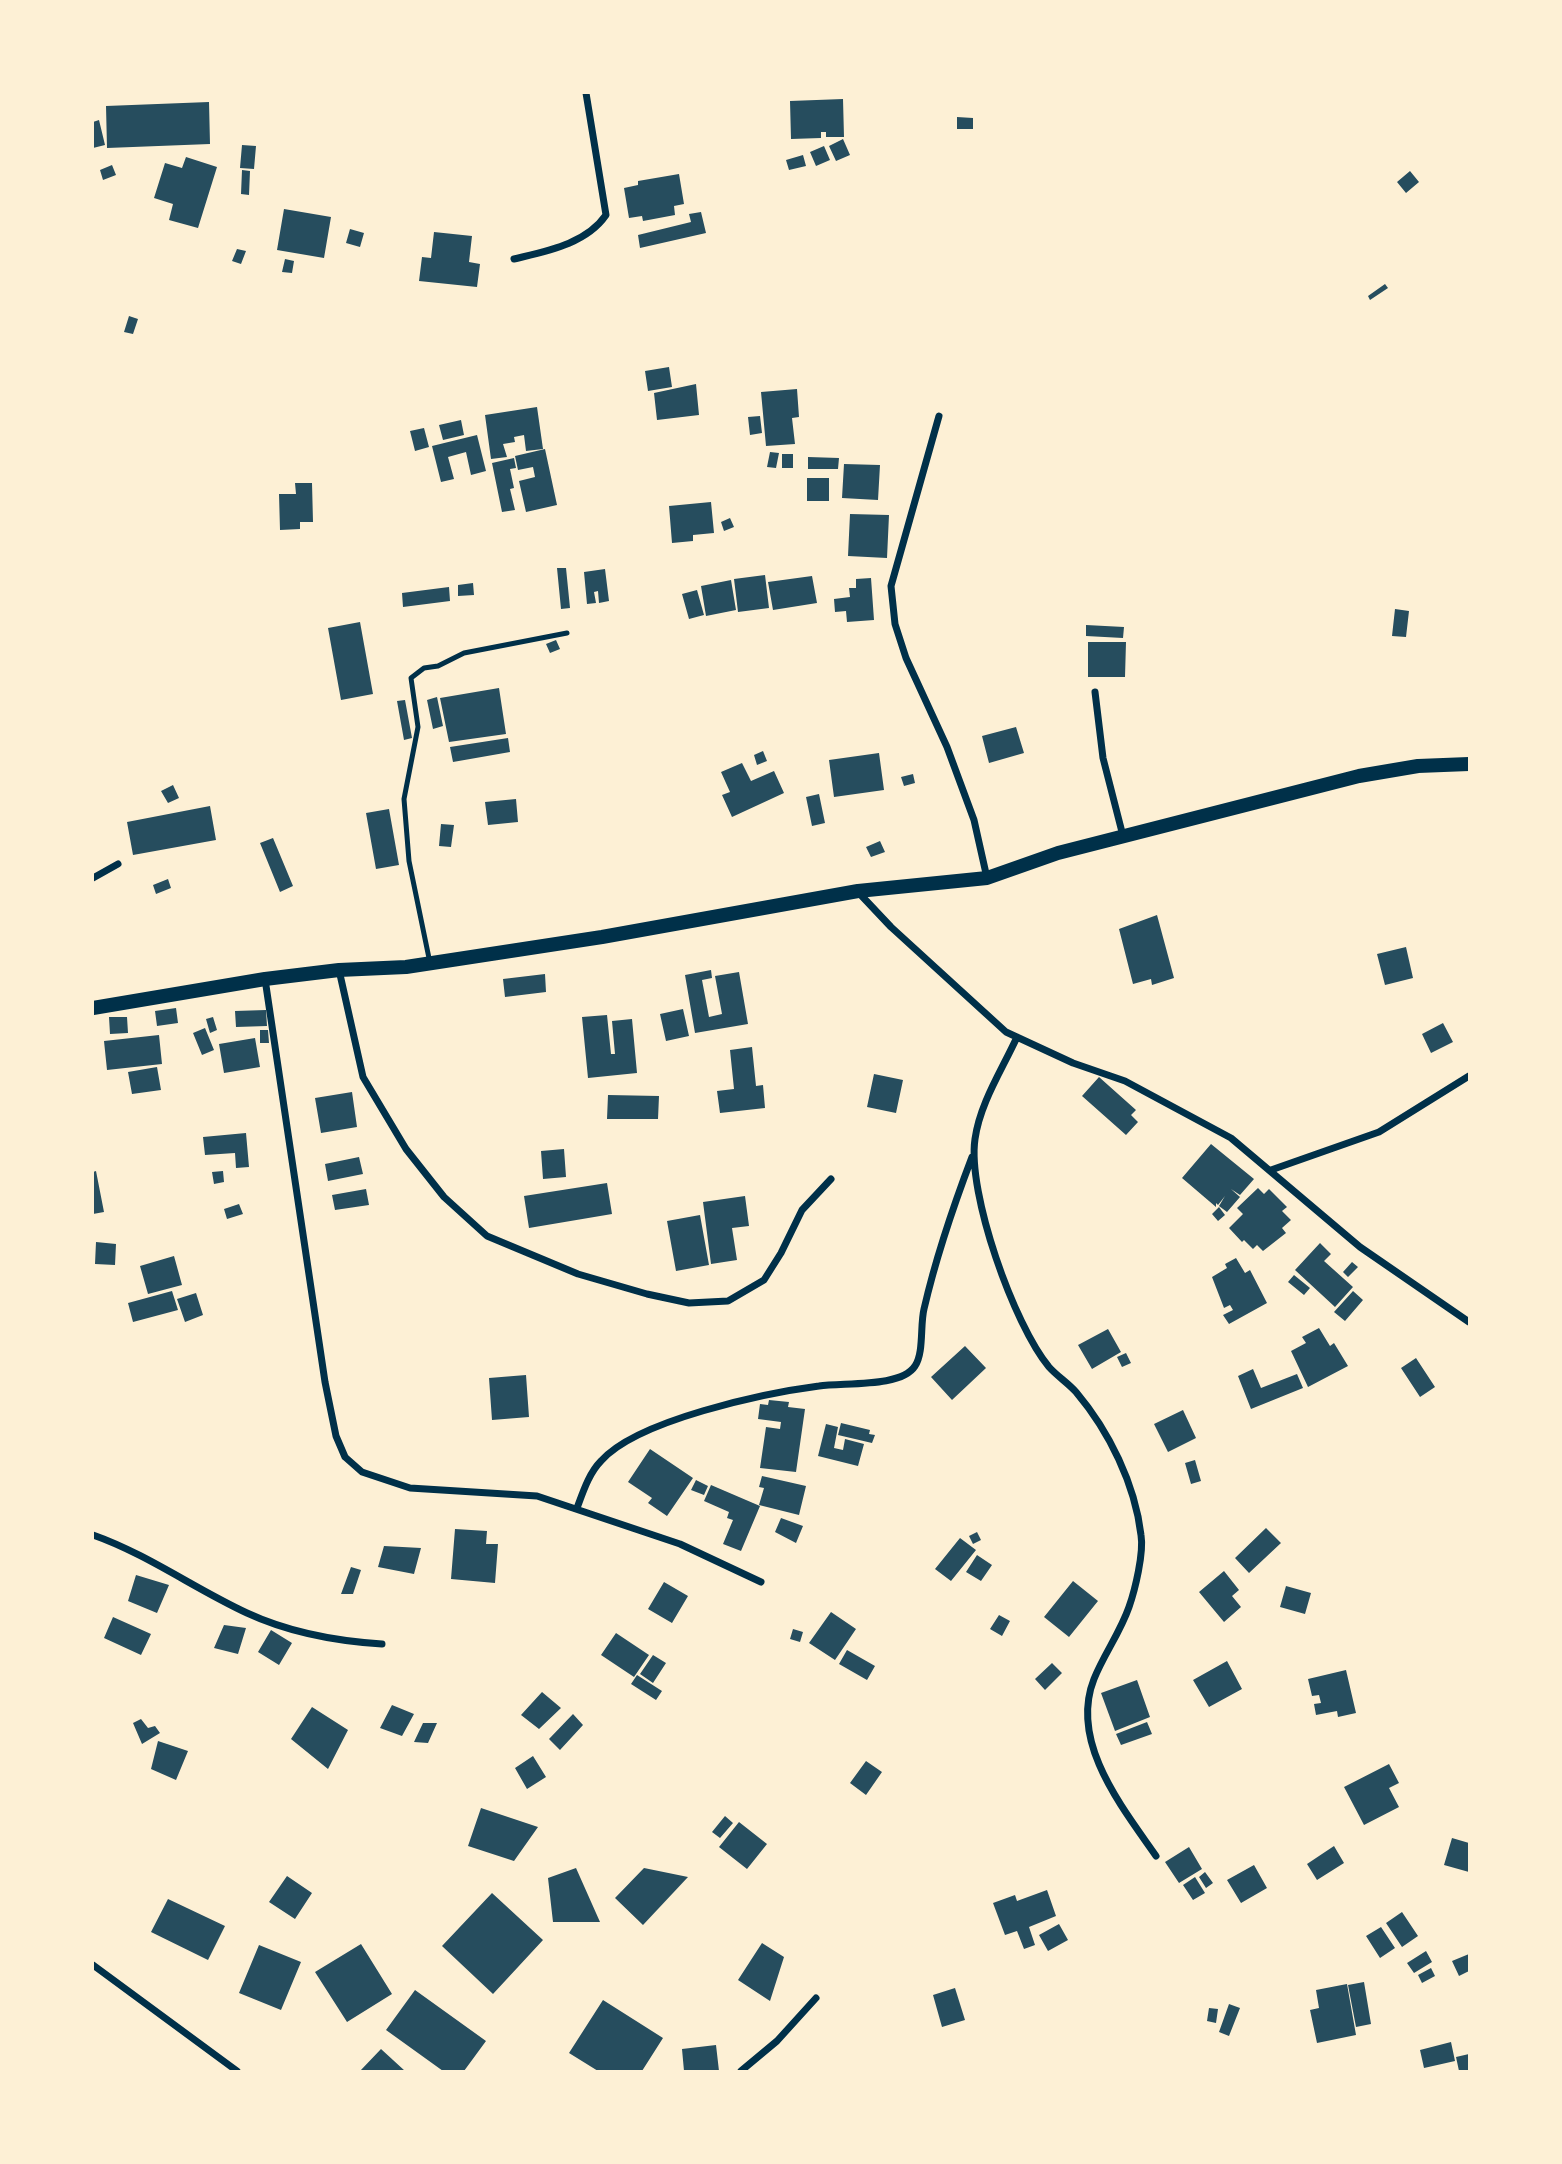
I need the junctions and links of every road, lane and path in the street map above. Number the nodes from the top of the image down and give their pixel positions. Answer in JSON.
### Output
{"nodes":[{"id":1,"x":586,"y":93,"type":"edge"},
{"id":2,"x":514,"y":259,"type":"dead end"},
{"id":3,"x":939,"y":416,"type":"dead end"},
{"id":4,"x":567,"y":633,"type":"dead end"},
{"id":5,"x":1095,"y":692,"type":"dead end"},
{"id":6,"x":1469,"y":764,"type":"edge"},
{"id":7,"x":1124,"y":836,"type":"junction"},
{"id":8,"x":118,"y":864,"type":"dead end"},
{"id":9,"x":93,"y":878,"type":"edge"},
{"id":10,"x":987,"y":878,"type":"junction"},
{"id":11,"x":858,"y":891,"type":"junction"},
{"id":12,"x":430,"y":963,"type":"junction"},
{"id":13,"x":339,"y":970,"type":"junction"},
{"id":14,"x":265,"y":979,"type":"junction"},
{"id":15,"x":93,"y":1008,"type":"edge"},
{"id":16,"x":1017,"y":1037,"type":"junction"},
{"id":17,"x":1469,"y":1076,"type":"edge"},
{"id":18,"x":973,"y":1155,"type":"junction"},
{"id":19,"x":1271,"y":1170,"type":"junction"},
{"id":20,"x":831,"y":1179,"type":"dead end"},
{"id":21,"x":1469,"y":1322,"type":"edge"},
{"id":22,"x":577,"y":1507,"type":"junction"},
{"id":23,"x":93,"y":1535,"type":"edge"},
{"id":24,"x":761,"y":1582,"type":"dead end"},
{"id":25,"x":382,"y":1644,"type":"dead end"},
{"id":26,"x":1156,"y":1856,"type":"dead end"},
{"id":27,"x":93,"y":1965,"type":"edge"},
{"id":28,"x":816,"y":1998,"type":"dead end"},
{"id":29,"x":237,"y":2071,"type":"edge"},
{"id":30,"x":741,"y":2071,"type":"edge"}],
"edges":[{"from":1,"to":2,"type":"street"},
{"from":3,"to":10,"type":"street"},
{"from":4,"to":12,"type":"lane"},
{"from":5,"to":7,"type":"street"},
{"from":6,"to":7,"type":"main road"},
{"from":7,"to":10,"type":"main road"},
{"from":8,"to":9,"type":"street"},
{"from":10,"to":11,"type":"main road"},
{"from":11,"to":12,"type":"main road"},
{"from":11,"to":16,"type":"street"},
{"from":12,"to":13,"type":"main road"},
{"from":13,"to":14,"type":"main road"},
{"from":13,"to":20,"type":"street"},
{"from":14,"to":15,"type":"main road"},
{"from":14,"to":22,"type":"street"},
{"from":16,"to":18,"type":"street"},
{"from":16,"to":19,"type":"street"},
{"from":17,"to":19,"type":"street"},
{"from":18,"to":22,"type":"street"},
{"from":18,"to":26,"type":"street"},
{"from":19,"to":21,"type":"street"},
{"from":22,"to":24,"type":"street"},
{"from":23,"to":25,"type":"street"},
{"from":27,"to":29,"type":"street"},
{"from":28,"to":30,"type":"street"}]}
